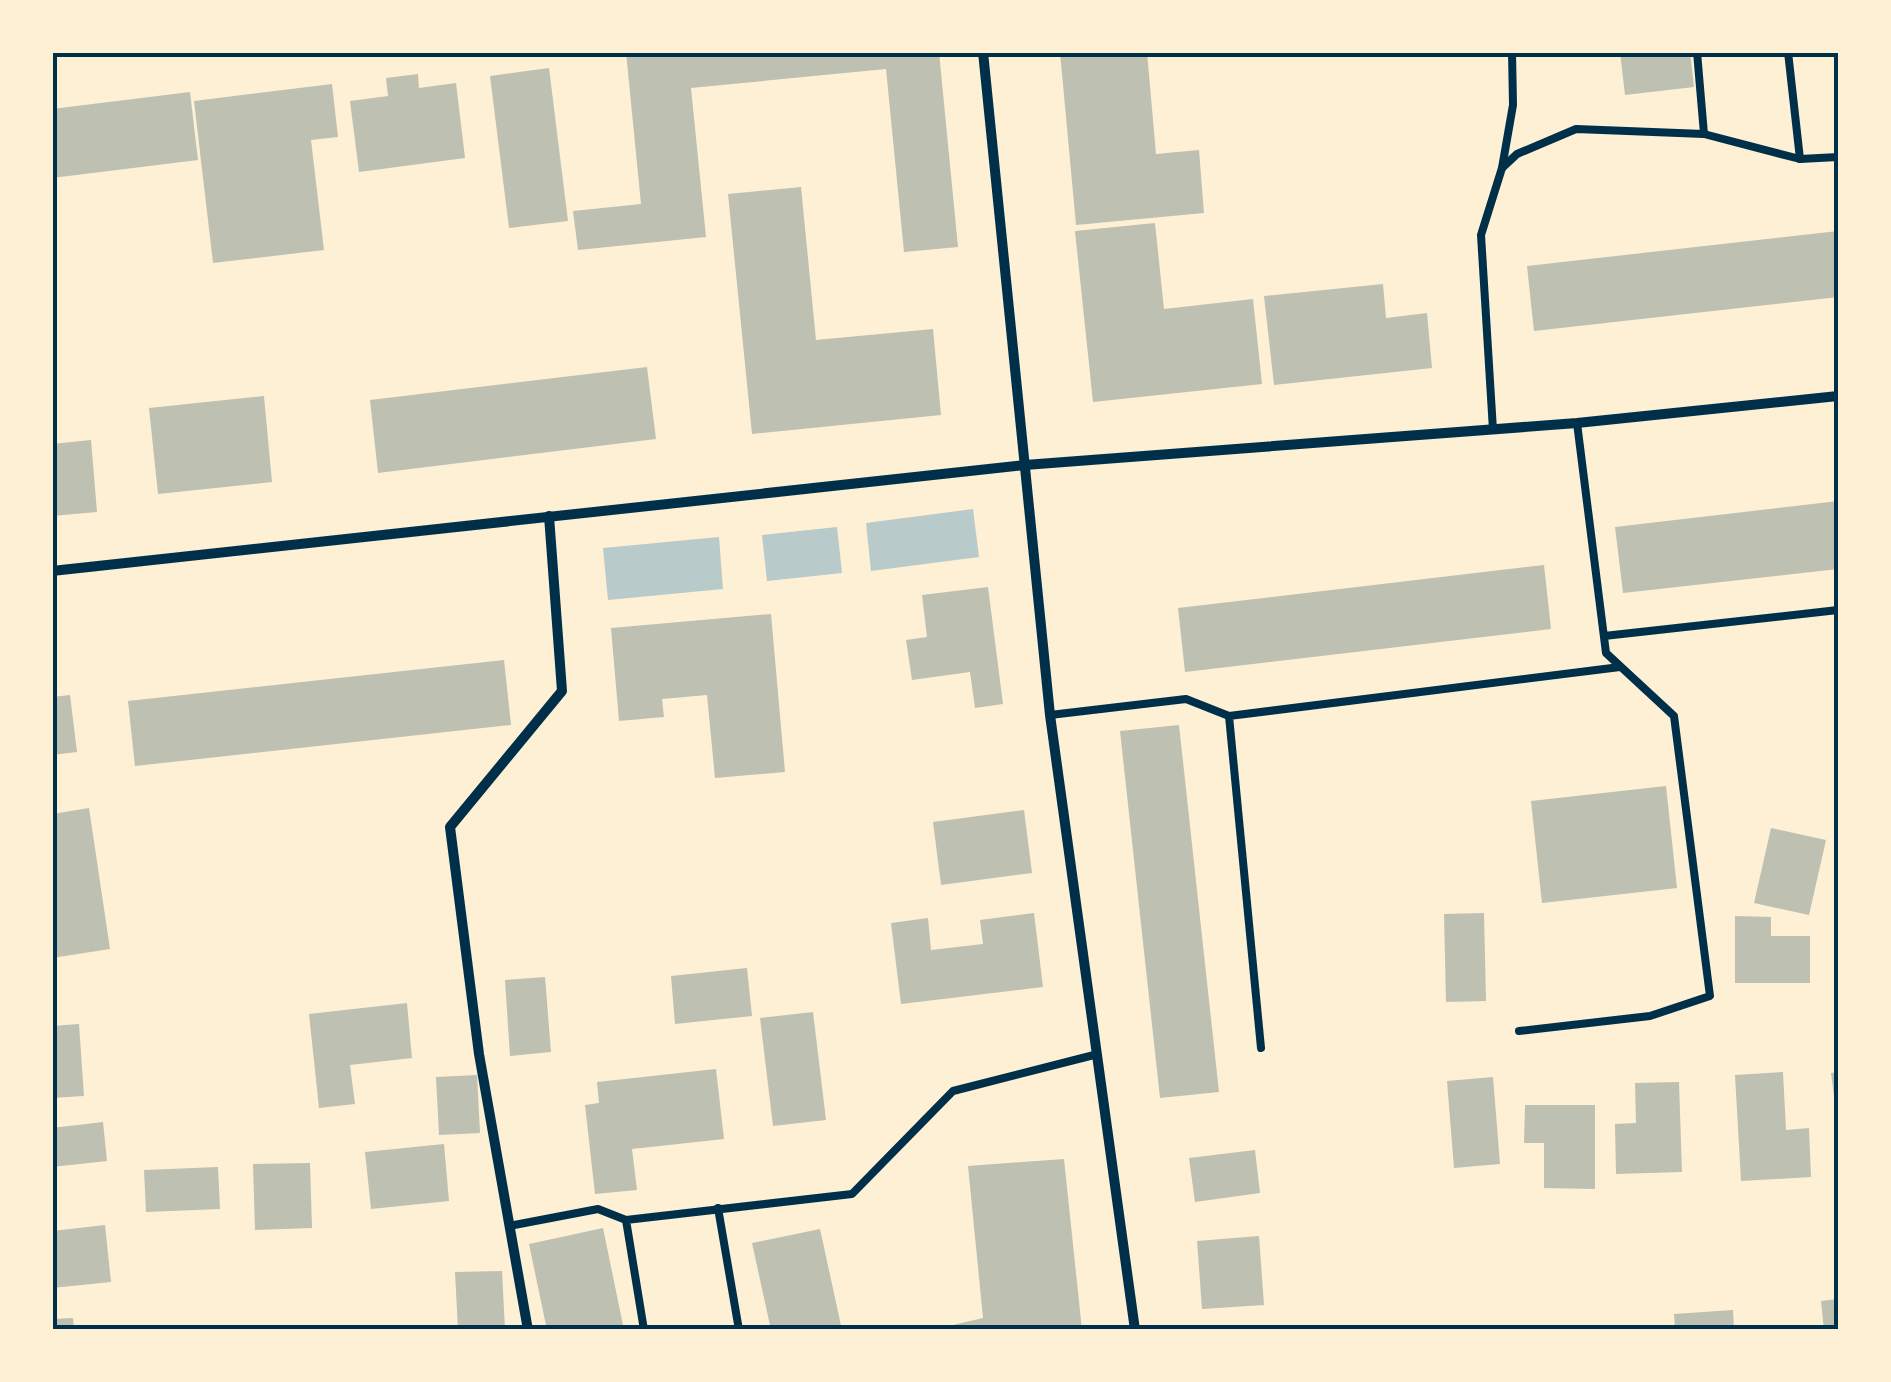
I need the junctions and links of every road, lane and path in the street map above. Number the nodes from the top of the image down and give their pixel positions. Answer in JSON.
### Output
{"nodes":[{"id":1,"x":983,"y":52,"type":"edge"},
{"id":2,"x":1512,"y":52,"type":"edge"},
{"id":3,"x":1697,"y":52,"type":"edge"},
{"id":4,"x":1788,"y":52,"type":"edge"},
{"id":5,"x":1704,"y":134,"type":"junction"},
{"id":6,"x":1838,"y":156,"type":"edge"},
{"id":7,"x":1800,"y":159,"type":"junction"},
{"id":8,"x":1502,"y":168,"type":"junction"},
{"id":9,"x":1838,"y":396,"type":"edge"},
{"id":10,"x":1578,"y":423,"type":"junction"},
{"id":11,"x":1493,"y":430,"type":"junction"},
{"id":12,"x":1026,"y":465,"type":"junction"},
{"id":13,"x":549,"y":516,"type":"junction"},
{"id":14,"x":52,"y":571,"type":"edge"},
{"id":15,"x":1838,"y":610,"type":"edge"},
{"id":16,"x":1604,"y":636,"type":"junction"},
{"id":17,"x":1620,"y":667,"type":"junction"},
{"id":18,"x":1050,"y":715,"type":"junction"},
{"id":19,"x":1228,"y":716,"type":"junction"},
{"id":20,"x":1519,"y":1030,"type":"dead end"},
{"id":21,"x":1261,"y":1048,"type":"dead end"},
{"id":22,"x":1094,"y":1054,"type":"junction"},
{"id":23,"x":718,"y":1208,"type":"junction"},
{"id":24,"x":626,"y":1220,"type":"junction"},
{"id":25,"x":509,"y":1226,"type":"junction"},
{"id":26,"x":528,"y":1330,"type":"edge"},
{"id":27,"x":644,"y":1330,"type":"edge"},
{"id":28,"x":739,"y":1330,"type":"edge"},
{"id":29,"x":1134,"y":1330,"type":"edge"}],
"edges":[{"from":1,"to":12,"type":"street"},
{"from":2,"to":8,"type":"lane"},
{"from":3,"to":5,"type":"lane"},
{"from":4,"to":7,"type":"lane"},
{"from":5,"to":7,"type":"lane"},
{"from":5,"to":8,"type":"lane"},
{"from":6,"to":7,"type":"lane"},
{"from":8,"to":11,"type":"lane"},
{"from":9,"to":10,"type":"street"},
{"from":10,"to":11,"type":"street"},
{"from":10,"to":16,"type":"lane"},
{"from":11,"to":12,"type":"street"},
{"from":12,"to":13,"type":"street"},
{"from":12,"to":18,"type":"street"},
{"from":13,"to":14,"type":"street"},
{"from":13,"to":25,"type":"street"},
{"from":15,"to":16,"type":"lane"},
{"from":16,"to":17,"type":"lane"},
{"from":17,"to":19,"type":"lane"},
{"from":17,"to":20,"type":"lane"},
{"from":18,"to":19,"type":"lane"},
{"from":18,"to":22,"type":"street"},
{"from":19,"to":21,"type":"lane"},
{"from":22,"to":23,"type":"lane"},
{"from":22,"to":29,"type":"street"},
{"from":23,"to":24,"type":"lane"},
{"from":23,"to":28,"type":"lane"},
{"from":24,"to":25,"type":"lane"},
{"from":24,"to":27,"type":"lane"},
{"from":25,"to":26,"type":"street"}]}
